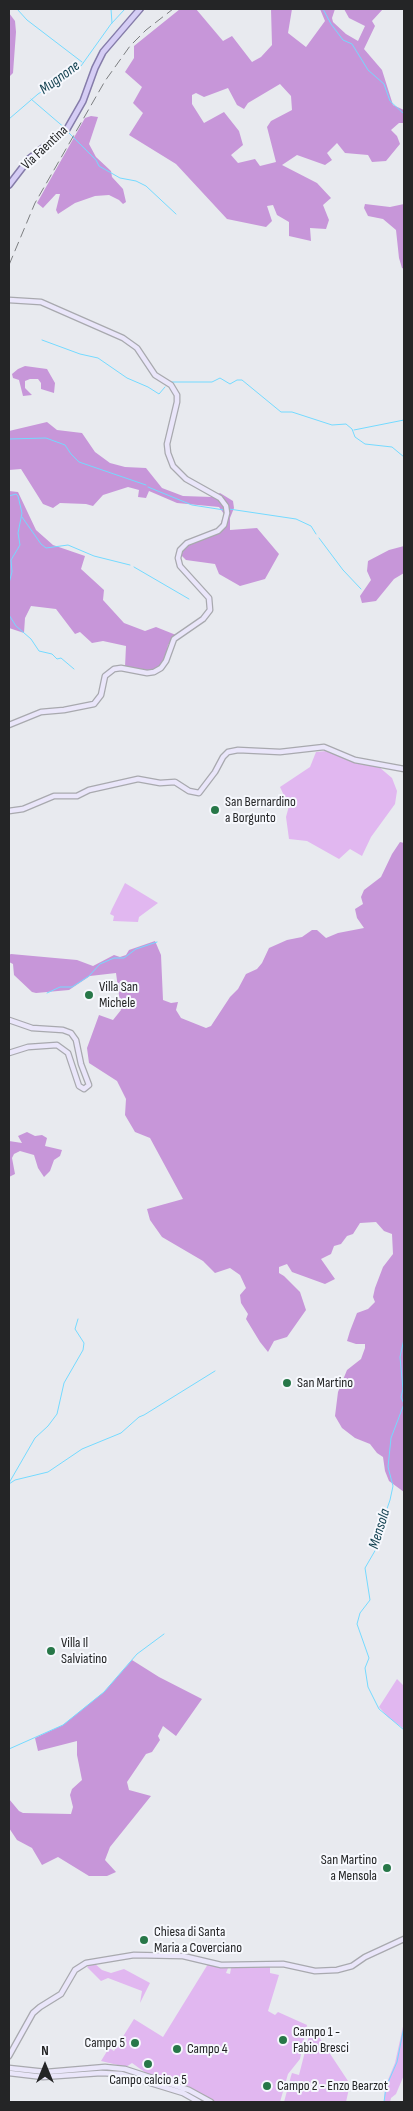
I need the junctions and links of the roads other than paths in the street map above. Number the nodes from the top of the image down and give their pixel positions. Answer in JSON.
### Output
{"nodes":[{"id":1,"x":140,"y":9,"type":"edge"},
{"id":2,"x":9,"y":185,"type":"edge"},
{"id":3,"x":9,"y":300,"type":"edge"},
{"id":4,"x":9,"y":725,"type":"edge"},
{"id":5,"x":404,"y":769,"type":"edge"},
{"id":6,"x":9,"y":811,"type":"edge"},
{"id":7,"x":9,"y":1020,"type":"edge"},
{"id":8,"x":9,"y":1053,"type":"edge"},
{"id":9,"x":404,"y":1939,"type":"edge"},
{"id":10,"x":9,"y":2056,"type":"edge"},
{"id":11,"x":9,"y":2068,"type":"edge"},
{"id":12,"x":9,"y":2073,"type":"edge"},
{"id":13,"x":199,"y":2102,"type":"edge"},
{"id":14,"x":211,"y":2102,"type":"edge"}],
"edges":[{"from":1,"to":2,"type":"main road","name":"Via Faentina"},
{"from":3,"to":4,"type":"street"},
{"from":5,"to":6,"type":"street"},
{"from":7,"to":8,"type":"street"},
{"from":9,"to":10,"type":"street"},
{"from":11,"to":14,"type":"street"},
{"from":12,"to":13,"type":"street"}]}
